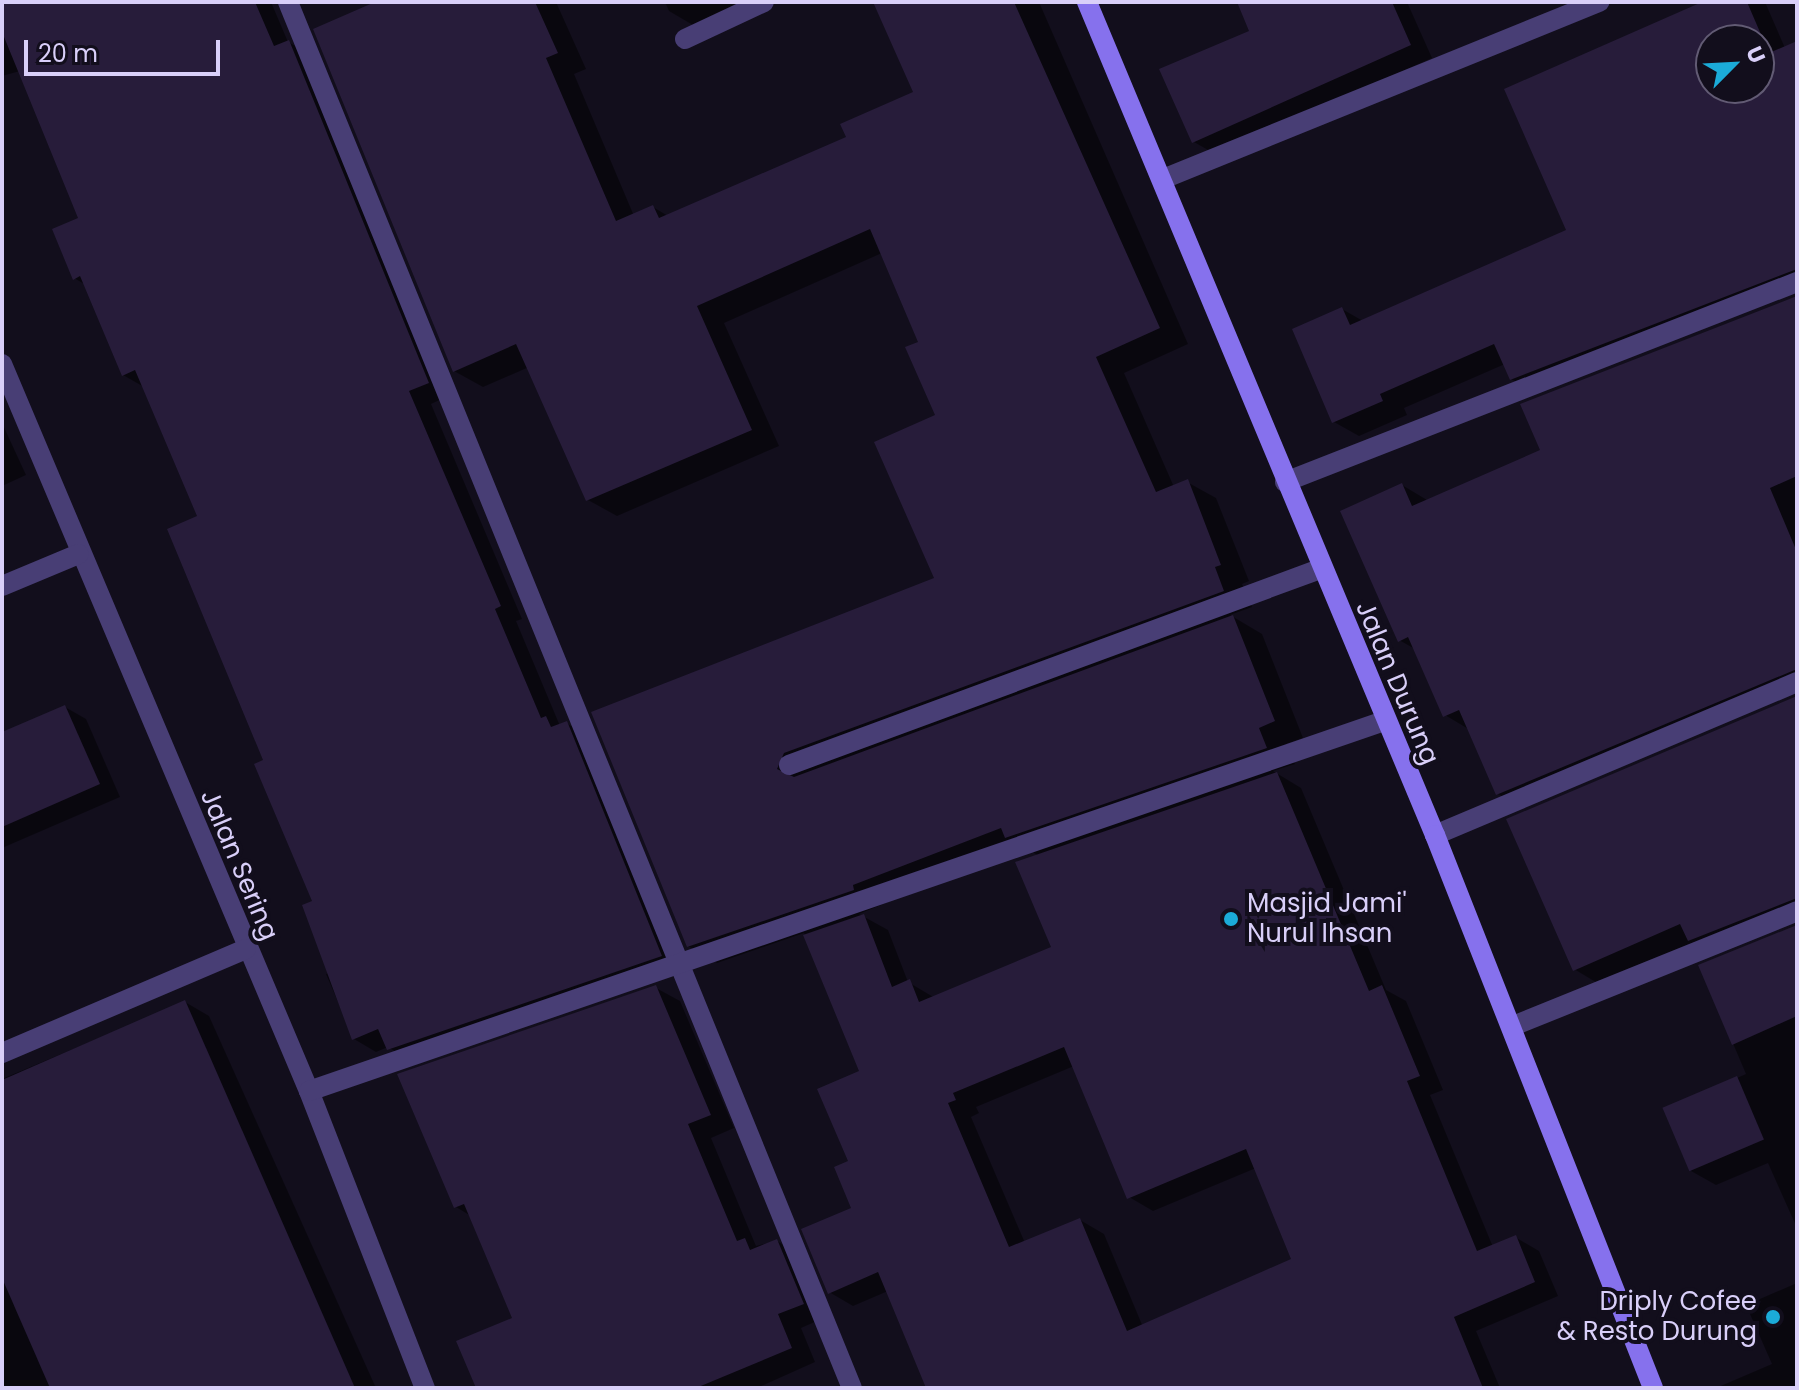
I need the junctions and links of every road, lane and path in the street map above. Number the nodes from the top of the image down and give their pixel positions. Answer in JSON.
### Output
{"nodes":[{"id":1,"x":288,"y":2,"type":"edge"},
{"id":2,"x":764,"y":2,"type":"edge"},
{"id":3,"x":1087,"y":2,"type":"edge"},
{"id":4,"x":1599,"y":2,"type":"edge"},
{"id":5,"x":685,"y":39,"type":"dead end"},
{"id":6,"x":1163,"y":179,"type":"junction"},
{"id":7,"x":1797,"y":282,"type":"edge"},
{"id":8,"x":2,"y":364,"type":"edge"},
{"id":9,"x":1285,"y":482,"type":"junction"},
{"id":10,"x":79,"y":554,"type":"junction"},
{"id":11,"x":1320,"y":569,"type":"junction"},
{"id":12,"x":2,"y":586,"type":"edge"},
{"id":13,"x":1797,"y":682,"type":"edge"},
{"id":14,"x":1384,"y":721,"type":"junction"},
{"id":15,"x":789,"y":765,"type":"dead end"},
{"id":16,"x":1435,"y":835,"type":"junction"},
{"id":17,"x":1797,"y":911,"type":"edge"},
{"id":18,"x":246,"y":949,"type":"junction"},
{"id":19,"x":677,"y":965,"type":"junction"},
{"id":20,"x":1513,"y":1026,"type":"junction"},
{"id":21,"x":2,"y":1053,"type":"edge"},
{"id":22,"x":309,"y":1091,"type":"junction"},
{"id":23,"x":425,"y":1388,"type":"edge"},
{"id":24,"x":852,"y":1388,"type":"edge"},
{"id":25,"x":1653,"y":1388,"type":"edge"}],
"edges":[{"from":1,"to":19,"type":"street"},
{"from":2,"to":5,"type":"street"},
{"from":3,"to":6,"type":"street","name":"Jalan Durung"},
{"from":4,"to":6,"type":"street"},
{"from":6,"to":9,"type":"street","name":"Jalan Durung"},
{"from":7,"to":9,"type":"street"},
{"from":8,"to":10,"type":"street","name":"Jalan Sering"},
{"from":9,"to":11,"type":"street","name":"Jalan Durung"},
{"from":10,"to":12,"type":"street"},
{"from":10,"to":18,"type":"street","name":"Jalan Sering"},
{"from":11,"to":14,"type":"street","name":"Jalan Durung"},
{"from":11,"to":15,"type":"street"},
{"from":13,"to":16,"type":"street"},
{"from":14,"to":16,"type":"street","name":"Jalan Durung"},
{"from":14,"to":19,"type":"street"},
{"from":16,"to":20,"type":"street","name":"Jalan Durung"},
{"from":17,"to":20,"type":"street"},
{"from":18,"to":21,"type":"street"},
{"from":18,"to":22,"type":"street","name":"Jalan Sering"},
{"from":19,"to":22,"type":"street"},
{"from":19,"to":24,"type":"street"},
{"from":20,"to":25,"type":"street","name":"Jalan Durung"},
{"from":22,"to":23,"type":"street","name":"Jalan Sering"}]}
